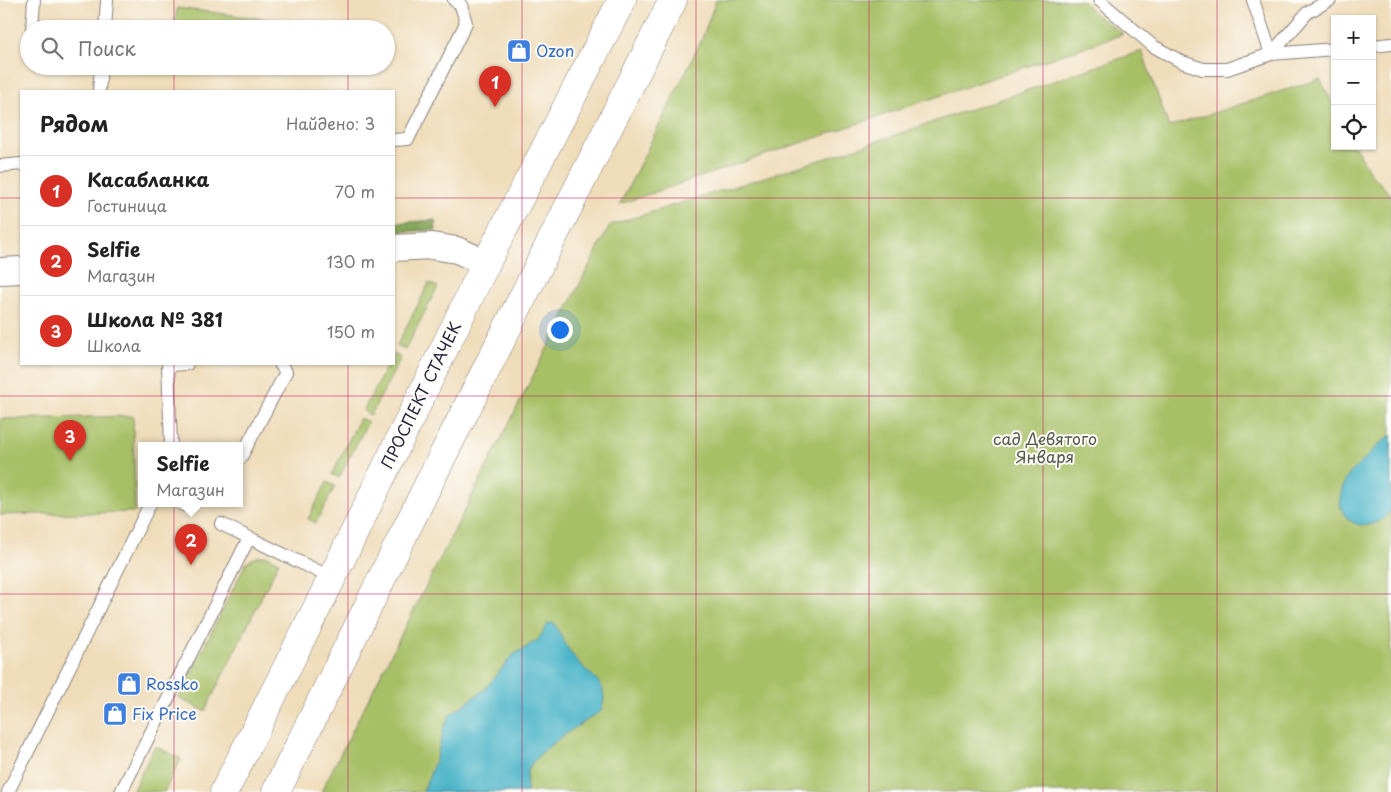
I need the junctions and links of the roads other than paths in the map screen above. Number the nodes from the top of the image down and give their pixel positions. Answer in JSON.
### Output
{"nodes":[{"id":1,"x":34,"y":0,"type":"edge"},
{"id":2,"x":107,"y":0,"type":"edge"},
{"id":3,"x":622,"y":0,"type":"edge"},
{"id":4,"x":673,"y":0,"type":"edge"},
{"id":5,"x":1099,"y":0,"type":"edge"},
{"id":6,"x":1253,"y":0,"type":"edge"},
{"id":7,"x":1330,"y":0,"type":"edge"},
{"id":8,"x":459,"y":2,"type":"edge"},
{"id":9,"x":33,"y":20,"type":"edge"},
{"id":10,"x":106,"y":20,"type":"edge"},
{"id":11,"x":1391,"y":44,"type":"edge"},
{"id":12,"x":1376,"y":46,"type":"edge"},
{"id":13,"x":1331,"y":49,"type":"edge"},
{"id":14,"x":1271,"y":54,"type":"junction"},
{"id":15,"x":101,"y":75,"type":"edge"},
{"id":16,"x":99,"y":90,"type":"edge"},
{"id":17,"x":395,"y":140,"type":"edge"},
{"id":18,"x":20,"y":164,"type":"edge"},
{"id":19,"x":0,"y":166,"type":"edge"},
{"id":20,"x":395,"y":248,"type":"edge"},
{"id":21,"x":486,"y":263,"type":"junction"},
{"id":22,"x":20,"y":270,"type":"edge"},
{"id":23,"x":0,"y":271,"type":"edge"},
{"id":24,"x":168,"y":365,"type":"edge"},
{"id":25,"x":281,"y":365,"type":"edge"},
{"id":26,"x":171,"y":442,"type":"edge"},
{"id":27,"x":243,"y":452,"type":"edge"},
{"id":28,"x":149,"y":507,"type":"edge"},
{"id":29,"x":221,"y":524,"type":"dead end"},
{"id":30,"x":250,"y":538,"type":"junction"},
{"id":31,"x":332,"y":578,"type":"junction"},
{"id":32,"x":8,"y":792,"type":"edge"},
{"id":33,"x":121,"y":792,"type":"edge"},
{"id":34,"x":224,"y":792,"type":"edge"},
{"id":35,"x":276,"y":792,"type":"edge"}],
"edges":[{"from":1,"to":9,"type":"lane"},
{"from":2,"to":10,"type":"lane"},
{"from":3,"to":21,"type":"main road","name":"ПРОСПЕКТ СТАЧЕК"},
{"from":4,"to":35,"type":"main road"},
{"from":5,"to":14,"type":"lane"},
{"from":6,"to":14,"type":"lane"},
{"from":7,"to":14,"type":"lane"},
{"from":8,"to":17,"type":"lane"},
{"from":11,"to":12,"type":"lane"},
{"from":13,"to":14,"type":"lane"},
{"from":15,"to":16,"type":"lane"},
{"from":18,"to":19,"type":"lane"},
{"from":20,"to":21,"type":"street"},
{"from":21,"to":31,"type":"main road","name":"ПРОСПЕКТ СТАЧЕК"},
{"from":22,"to":23,"type":"street"},
{"from":24,"to":26,"type":"lane"},
{"from":25,"to":27,"type":"lane"},
{"from":28,"to":32,"type":"lane"},
{"from":29,"to":30,"type":"lane"},
{"from":30,"to":31,"type":"lane"},
{"from":30,"to":33,"type":"lane"},
{"from":31,"to":34,"type":"main road","name":"ПРОСПЕКТ СТАЧЕК"}]}
